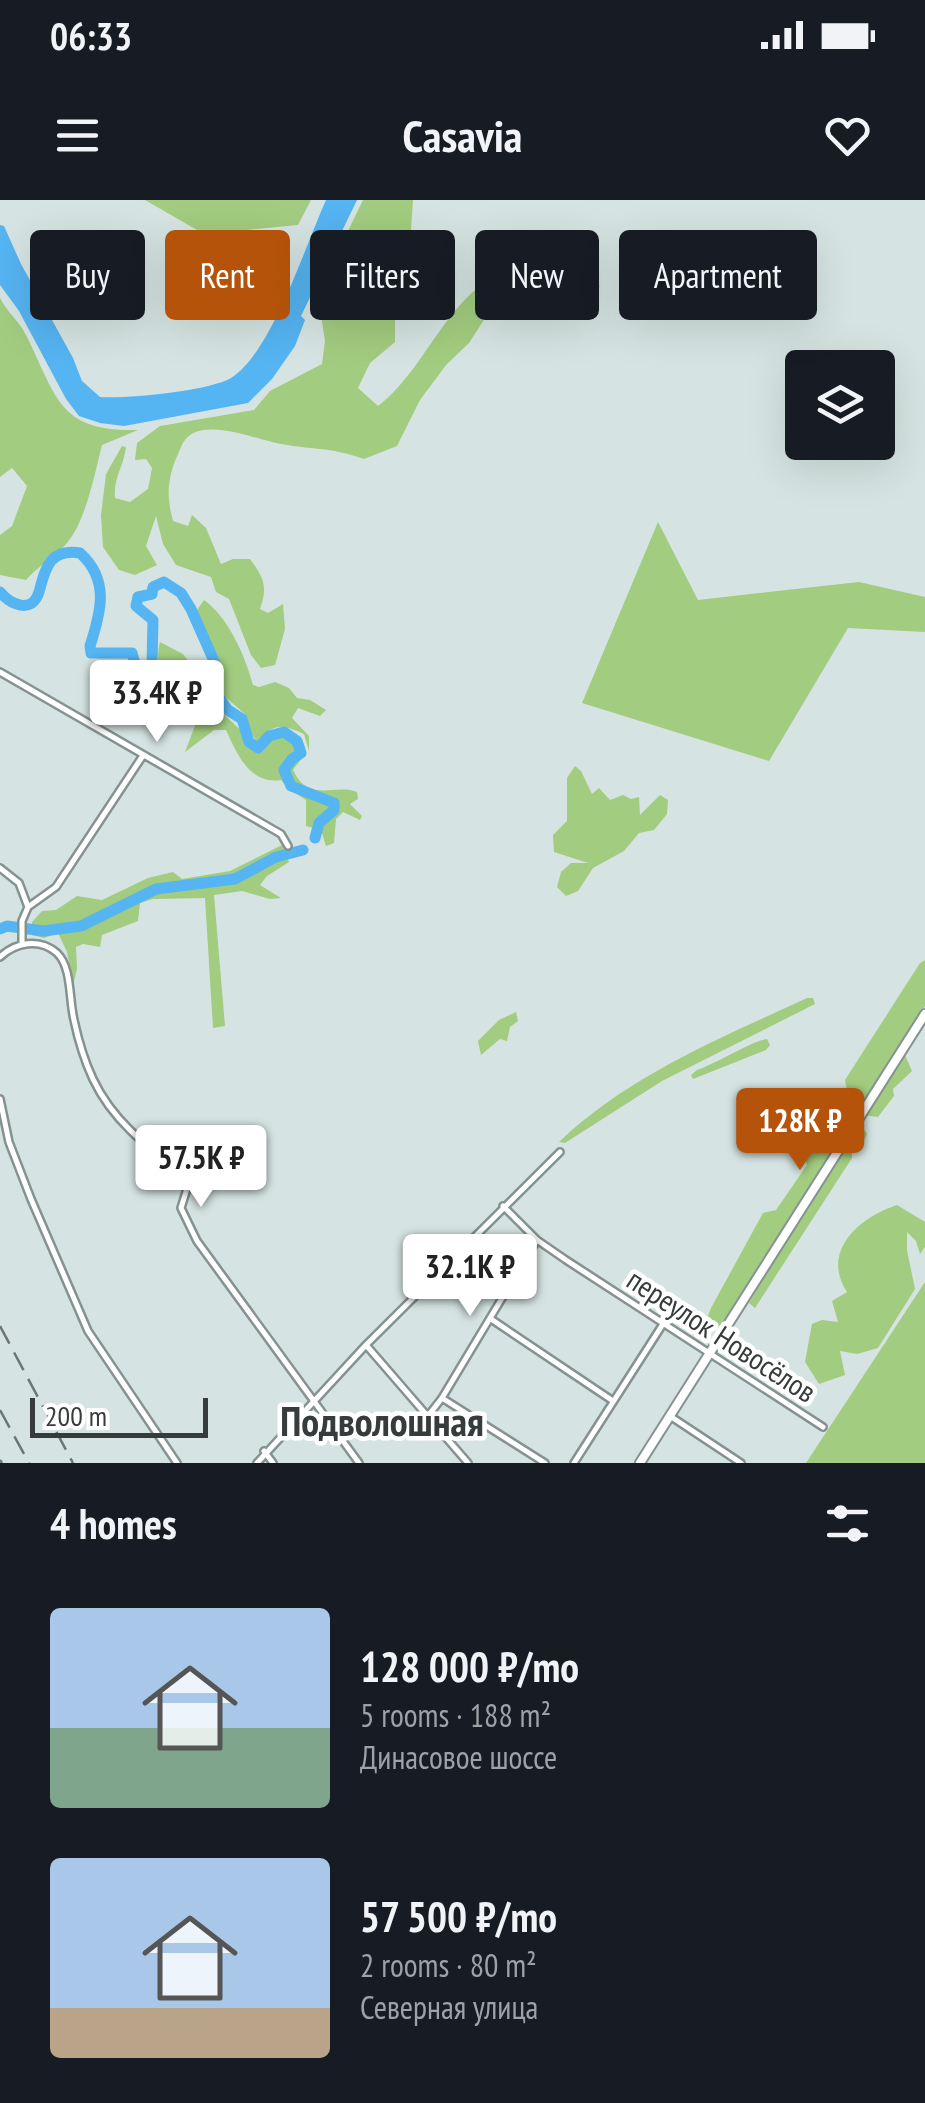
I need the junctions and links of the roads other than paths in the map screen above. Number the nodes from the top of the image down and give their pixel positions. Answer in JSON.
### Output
{"nodes":[{"id":1,"x":0,"y":672,"type":"edge"},
{"id":2,"x":142,"y":757,"type":"junction"},
{"id":3,"x":288,"y":846,"type":"dead end"},
{"id":4,"x":0,"y":868,"type":"edge"},
{"id":5,"x":28,"y":908,"type":"junction"},
{"id":6,"x":22,"y":944,"type":"junction"},
{"id":7,"x":0,"y":957,"type":"edge"},
{"id":8,"x":925,"y":1014,"type":"edge"},
{"id":9,"x":0,"y":1100,"type":"edge"},
{"id":10,"x":560,"y":1152,"type":"dead end"},
{"id":11,"x":503,"y":1206,"type":"junction"},
{"id":12,"x":537,"y":1240,"type":"junction"},
{"id":13,"x":491,"y":1318,"type":"junction"},
{"id":14,"x":663,"y":1324,"type":"junction"},
{"id":15,"x":366,"y":1345,"type":"junction"},
{"id":16,"x":708,"y":1352,"type":"junction"},
{"id":17,"x":442,"y":1398,"type":"junction"},
{"id":18,"x":314,"y":1400,"type":"junction"},
{"id":19,"x":613,"y":1402,"type":"junction"},
{"id":20,"x":428,"y":1416,"type":"junction"},
{"id":21,"x":670,"y":1416,"type":"junction"},
{"id":22,"x":824,"y":1427,"type":"dead end"},
{"id":23,"x":264,"y":1451,"type":"junction"},
{"id":24,"x":177,"y":1463,"type":"edge"},
{"id":25,"x":256,"y":1463,"type":"edge"},
{"id":26,"x":274,"y":1463,"type":"edge"},
{"id":27,"x":359,"y":1463,"type":"edge"},
{"id":28,"x":468,"y":1463,"type":"edge"},
{"id":29,"x":545,"y":1463,"type":"edge"},
{"id":30,"x":574,"y":1463,"type":"edge"},
{"id":31,"x":640,"y":1463,"type":"edge"},
{"id":32,"x":741,"y":1463,"type":"edge"}],
"edges":[{"from":1,"to":2,"type":"street"},
{"from":2,"to":3,"type":"street"},
{"from":2,"to":5,"type":"street"},
{"from":4,"to":5,"type":"street"},
{"from":5,"to":6,"type":"street"},
{"from":6,"to":7,"type":"street"},
{"from":6,"to":18,"type":"street"},
{"from":8,"to":16,"type":"street"},
{"from":9,"to":24,"type":"street"},
{"from":10,"to":11,"type":"street"},
{"from":11,"to":12,"type":"street","name":"переулок Новосёлов"},
{"from":11,"to":15,"type":"street"},
{"from":12,"to":13,"type":"street"},
{"from":12,"to":14,"type":"street","name":"переулок Новосёлов"},
{"from":13,"to":17,"type":"street"},
{"from":13,"to":19,"type":"street"},
{"from":14,"to":16,"type":"street","name":"переулок Новосёлов"},
{"from":14,"to":19,"type":"street"},
{"from":15,"to":18,"type":"street"},
{"from":15,"to":20,"type":"street"},
{"from":16,"to":21,"type":"street"},
{"from":16,"to":22,"type":"street","name":"переулок Новосёлов"},
{"from":17,"to":20,"type":"street"},
{"from":17,"to":29,"type":"street"},
{"from":18,"to":23,"type":"street"},
{"from":18,"to":27,"type":"street"},
{"from":19,"to":30,"type":"street"},
{"from":20,"to":28,"type":"street"},
{"from":21,"to":31,"type":"street"},
{"from":21,"to":32,"type":"street"},
{"from":23,"to":25,"type":"street"},
{"from":23,"to":26,"type":"street"}]}
